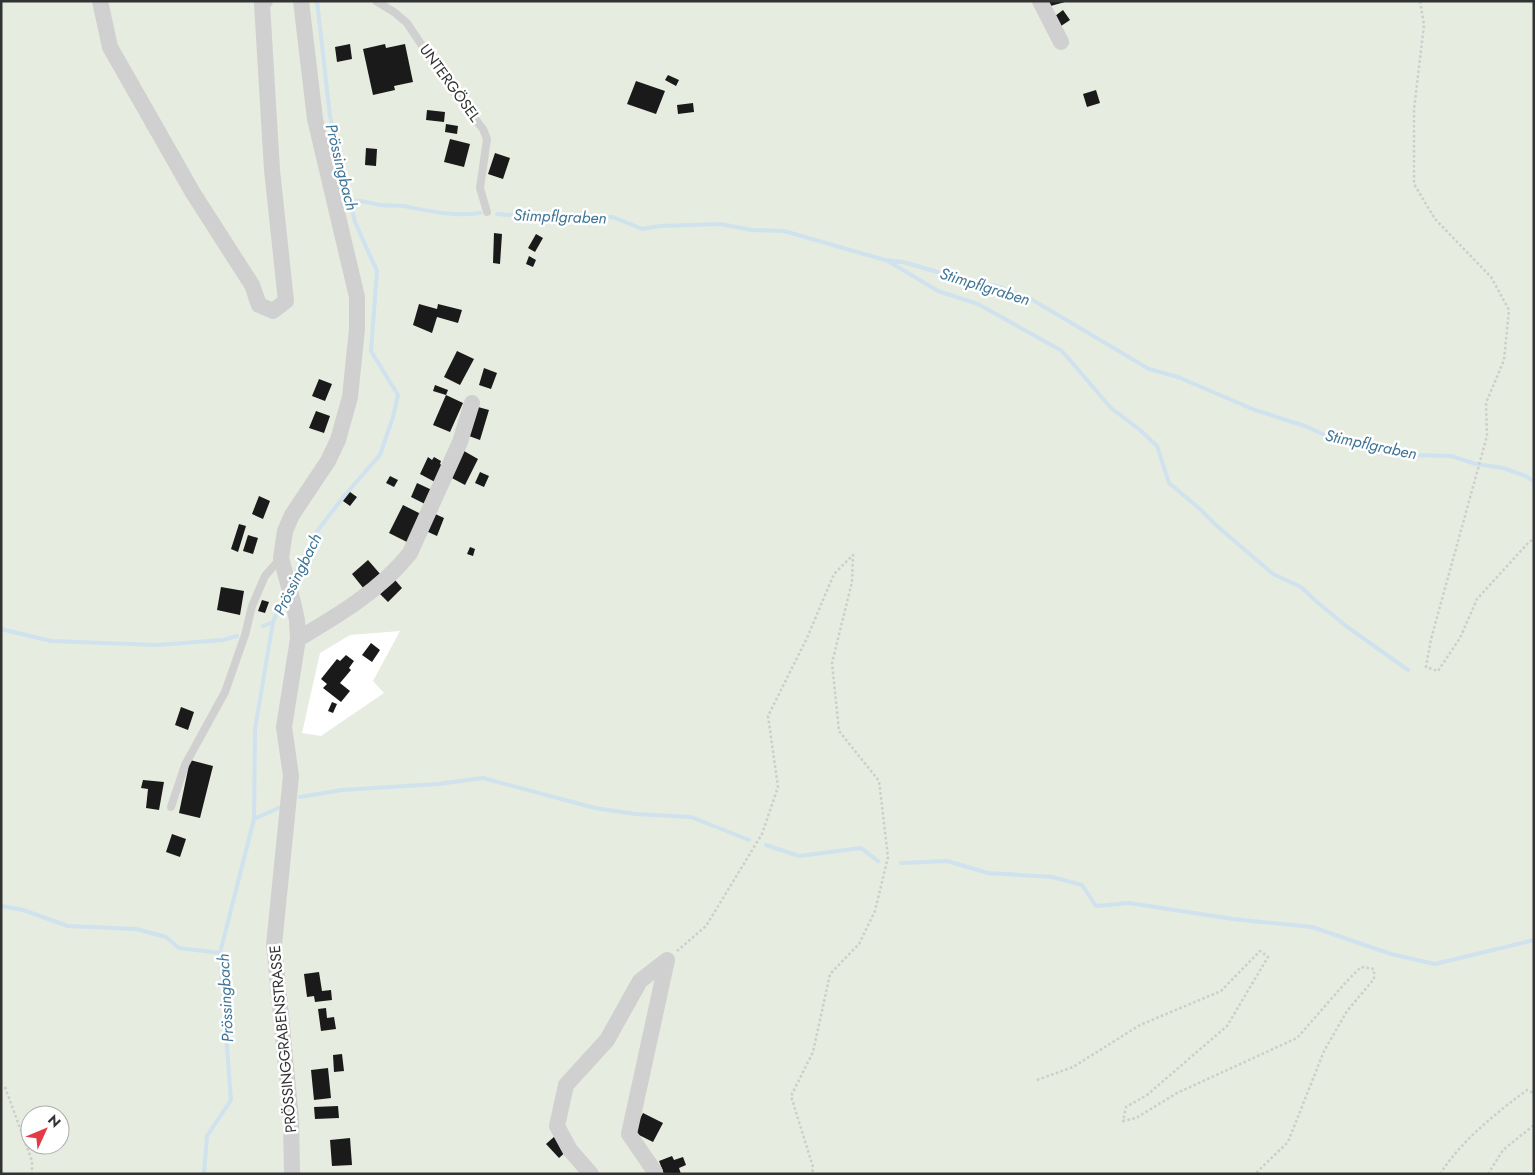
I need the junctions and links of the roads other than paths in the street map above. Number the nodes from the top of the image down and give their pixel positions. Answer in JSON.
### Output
{"nodes":[{"id":1,"x":100,"y":1,"type":"edge"},
{"id":2,"x":265,"y":1,"type":"edge"},
{"id":3,"x":301,"y":1,"type":"edge"},
{"id":4,"x":376,"y":1,"type":"edge"},
{"id":5,"x":1040,"y":1,"type":"edge"},
{"id":6,"x":1061,"y":42,"type":"dead end"},
{"id":7,"x":487,"y":212,"type":"dead end"},
{"id":8,"x":472,"y":403,"type":"dead end"},
{"id":9,"x":281,"y":558,"type":"junction"},
{"id":10,"x":298,"y":639,"type":"junction"},
{"id":11,"x":171,"y":806,"type":"dead end"},
{"id":12,"x":655,"y":1172,"type":"dead end"},
{"id":13,"x":292,"y":1174,"type":"edge"},
{"id":14,"x":591,"y":1174,"type":"edge"}],
"edges":[{"from":1,"to":2,"type":"street"},
{"from":3,"to":9,"type":"street","name":"PRÖSSINGGRABENSTRASSE"},
{"from":4,"to":7,"type":"lane","name":"UNTERGÖSEL"},
{"from":5,"to":6,"type":"street"},
{"from":8,"to":10,"type":"street"},
{"from":9,"to":10,"type":"street","name":"PRÖSSINGGRABENSTRASSE"},
{"from":9,"to":11,"type":"lane"},
{"from":10,"to":13,"type":"street","name":"PRÖSSINGGRABENSTRASSE"},
{"from":12,"to":14,"type":"street"}]}
